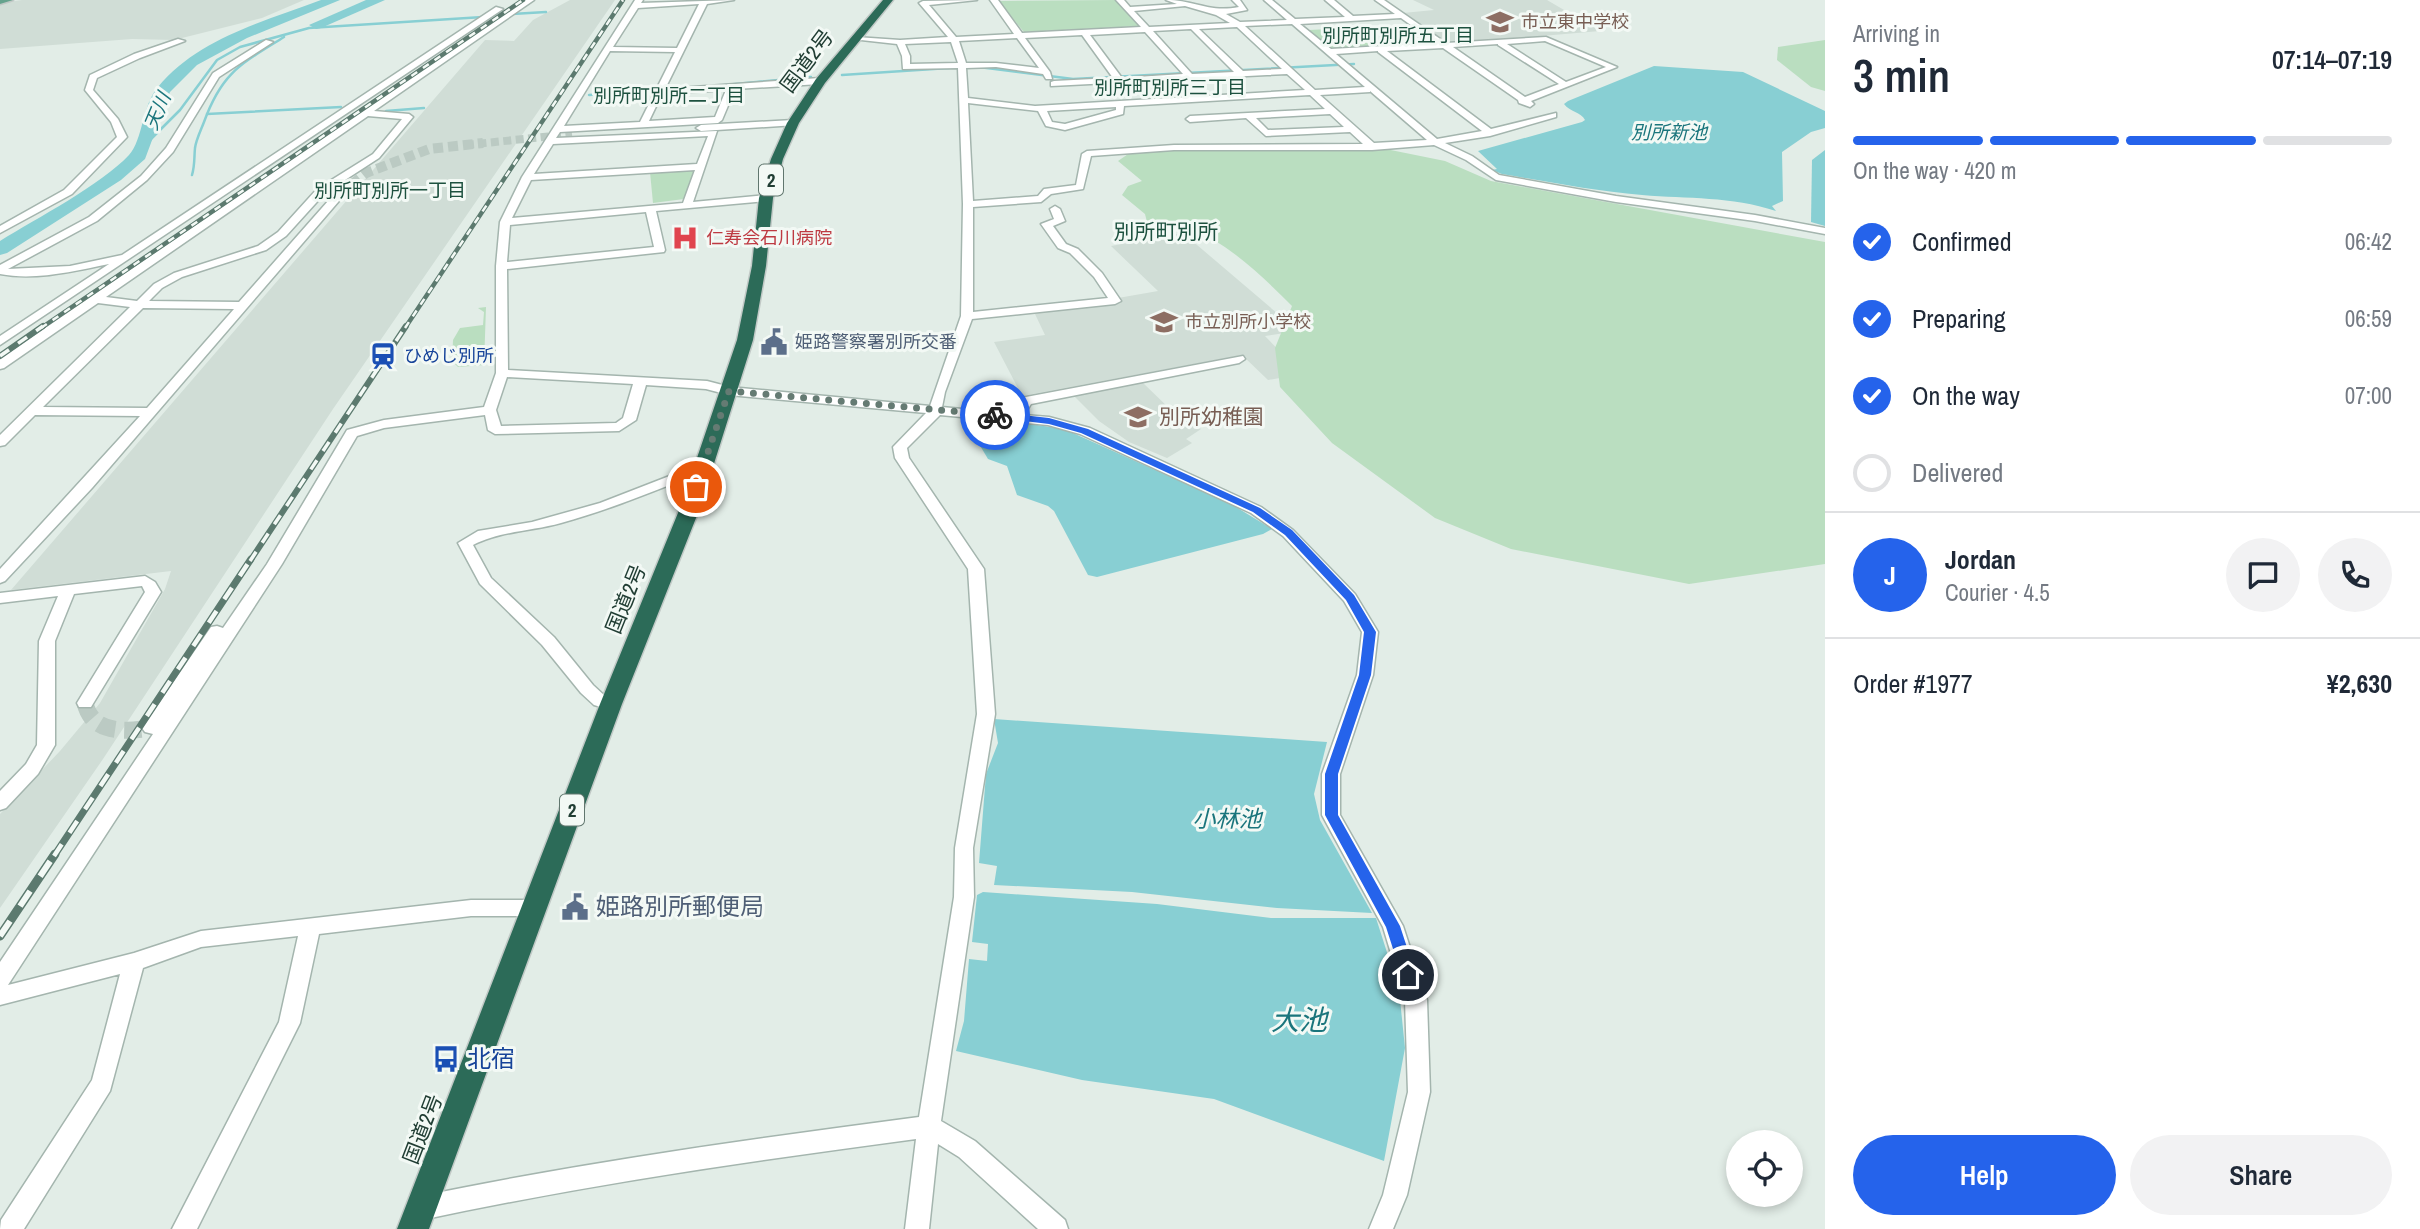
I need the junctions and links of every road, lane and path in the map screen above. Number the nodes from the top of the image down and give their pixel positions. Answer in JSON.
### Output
{"nodes":[{"id":1,"x":8,"y":0,"type":"edge"},
{"id":2,"x":512,"y":0,"type":"edge"},
{"id":3,"x":530,"y":0,"type":"edge"},
{"id":4,"x":730,"y":0,"type":"edge"},
{"id":5,"x":888,"y":0,"type":"edge"},
{"id":6,"x":973,"y":0,"type":"edge"},
{"id":7,"x":994,"y":0,"type":"edge"},
{"id":8,"x":1120,"y":0,"type":"edge"},
{"id":9,"x":1170,"y":0,"type":"edge"},
{"id":10,"x":1203,"y":0,"type":"edge"},
{"id":11,"x":1236,"y":0,"type":"edge"},
{"id":12,"x":1268,"y":0,"type":"edge"},
{"id":13,"x":1329,"y":0,"type":"edge"},
{"id":14,"x":1379,"y":0,"type":"edge"},
{"id":15,"x":0,"y":1,"type":"edge"},
{"id":16,"x":705,"y":1,"type":"edge"},
{"id":17,"x":637,"y":3,"type":"edge"},
{"id":18,"x":1183,"y":6,"type":"junction"},
{"id":19,"x":1128,"y":9,"type":"junction"},
{"id":20,"x":1219,"y":13,"type":"junction"},
{"id":21,"x":1402,"y":16,"type":"junction"},
{"id":22,"x":1351,"y":18,"type":"junction"},
{"id":23,"x":1293,"y":21,"type":"junction"},
{"id":24,"x":1238,"y":24,"type":"junction"},
{"id":25,"x":1193,"y":27,"type":"junction"},
{"id":26,"x":1145,"y":29,"type":"junction"},
{"id":27,"x":1084,"y":32,"type":"junction"},
{"id":28,"x":1020,"y":36,"type":"junction"},
{"id":29,"x":856,"y":39,"type":"junction"},
{"id":30,"x":954,"y":39,"type":"junction"},
{"id":31,"x":181,"y":41,"type":"dead end"},
{"id":32,"x":269,"y":42,"type":"dead end"},
{"id":33,"x":900,"y":42,"type":"junction"},
{"id":34,"x":1501,"y":43,"type":"junction"},
{"id":35,"x":1445,"y":46,"type":"junction"},
{"id":36,"x":608,"y":49,"type":"junction"},
{"id":37,"x":681,"y":50,"type":"junction"},
{"id":38,"x":1381,"y":50,"type":"junction"},
{"id":39,"x":1329,"y":52,"type":"junction"},
{"id":40,"x":962,"y":64,"type":"junction"},
{"id":41,"x":1288,"y":71,"type":"junction"},
{"id":42,"x":1046,"y":72,"type":"junction"},
{"id":43,"x":1240,"y":73,"type":"junction"},
{"id":44,"x":1189,"y":76,"type":"junction"},
{"id":45,"x":820,"y":80,"type":"junction"},
{"id":46,"x":1119,"y":80,"type":"junction"},
{"id":47,"x":1054,"y":84,"type":"junction"},
{"id":48,"x":1566,"y":85,"type":"junction"},
{"id":49,"x":731,"y":88,"type":"junction"},
{"id":50,"x":1163,"y":89,"type":"junction"},
{"id":51,"x":1370,"y":89,"type":"junction"},
{"id":52,"x":661,"y":90,"type":"junction"},
{"id":53,"x":1311,"y":92,"type":"junction"},
{"id":54,"x":964,"y":100,"type":"junction"},
{"id":55,"x":1522,"y":101,"type":"junction"},
{"id":56,"x":1120,"y":103,"type":"junction"},
{"id":57,"x":1068,"y":106,"type":"junction"},
{"id":58,"x":1041,"y":108,"type":"junction"},
{"id":59,"x":1330,"y":111,"type":"junction"},
{"id":60,"x":366,"y":113,"type":"junction"},
{"id":61,"x":1249,"y":116,"type":"junction"},
{"id":62,"x":793,"y":123,"type":"junction"},
{"id":63,"x":642,"y":126,"type":"junction"},
{"id":64,"x":557,"y":129,"type":"junction"},
{"id":65,"x":1350,"y":129,"type":"junction"},
{"id":66,"x":1490,"y":133,"type":"junction"},
{"id":67,"x":572,"y":134,"type":"tunnel mouth"},
{"id":68,"x":552,"y":141,"type":"junction"},
{"id":69,"x":1435,"y":142,"type":"junction"},
{"id":70,"x":1372,"y":147,"type":"junction"},
{"id":71,"x":701,"y":167,"type":"junction"},
{"id":72,"x":527,"y":177,"type":"junction"},
{"id":73,"x":340,"y":194,"type":"tunnel mouth"},
{"id":74,"x":766,"y":198,"type":"junction"},
{"id":75,"x":968,"y":204,"type":"junction"},
{"id":76,"x":687,"y":205,"type":"junction"},
{"id":77,"x":650,"y":208,"type":"junction"},
{"id":78,"x":1055,"y":209,"type":"dead end"},
{"id":79,"x":505,"y":222,"type":"junction"},
{"id":80,"x":0,"y":230,"type":"edge"},
{"id":81,"x":1825,"y":231,"type":"edge"},
{"id":82,"x":125,"y":257,"type":"junction"},
{"id":83,"x":157,"y":258,"type":"junction"},
{"id":84,"x":501,"y":266,"type":"junction"},
{"id":85,"x":0,"y":270,"type":"edge"},
{"id":86,"x":96,"y":299,"type":"junction"},
{"id":87,"x":136,"y":304,"type":"junction"},
{"id":88,"x":242,"y":306,"type":"junction"},
{"id":89,"x":967,"y":316,"type":"junction"},
{"id":90,"x":0,"y":341,"type":"edge"},
{"id":91,"x":1238,"y":359,"type":"dead end"},
{"id":92,"x":0,"y":365,"type":"edge"},
{"id":93,"x":502,"y":373,"type":"junction"},
{"id":94,"x":641,"y":380,"type":"junction"},
{"id":95,"x":729,"y":391,"type":"junction"},
{"id":96,"x":490,"y":410,"type":"junction"},
{"id":97,"x":31,"y":411,"type":"junction"},
{"id":98,"x":150,"y":412,"type":"junction"},
{"id":99,"x":935,"y":412,"type":"junction"},
{"id":100,"x":1016,"y":416,"type":"junction"},
{"id":101,"x":0,"y":442,"type":"edge"},
{"id":102,"x":703,"y":467,"type":"junction"},
{"id":103,"x":274,"y":564,"type":"junction"},
{"id":104,"x":0,"y":578,"type":"edge"},
{"id":105,"x":68,"y":591,"type":"junction"},
{"id":106,"x":0,"y":598,"type":"edge"},
{"id":107,"x":85,"y":704,"type":"dead end"},
{"id":108,"x":611,"y":704,"type":"junction"},
{"id":109,"x":150,"y":728,"type":"dead end"},
{"id":110,"x":0,"y":803,"type":"edge"},
{"id":111,"x":534,"y":908,"type":"junction"},
{"id":112,"x":310,"y":928,"type":"junction"},
{"id":113,"x":134,"y":962,"type":"junction"},
{"id":114,"x":0,"y":979,"type":"edge"},
{"id":115,"x":0,"y":996,"type":"edge"},
{"id":116,"x":929,"y":1126,"type":"junction"},
{"id":117,"x":417,"y":1219,"type":"edge"},
{"id":118,"x":10,"y":1229,"type":"edge"},
{"id":119,"x":184,"y":1229,"type":"edge"},
{"id":120,"x":917,"y":1229,"type":"edge"},
{"id":121,"x":1056,"y":1229,"type":"edge"},
{"id":122,"x":1381,"y":1229,"type":"edge"}],
"edges":[{"from":1,"to":15,"type":"main road"},
{"from":2,"to":82,"type":"street"},
{"from":3,"to":60,"type":"street"},
{"from":4,"to":16,"type":"street"},
{"from":5,"to":29,"type":"highway","name":"国道2号","number":"2"},
{"from":6,"to":30,"type":"street"},
{"from":7,"to":28,"type":"street"},
{"from":8,"to":19,"type":"street"},
{"from":9,"to":18,"type":"street"},
{"from":10,"to":18,"type":"street"},
{"from":11,"to":20,"type":"street"},
{"from":12,"to":23,"type":"street"},
{"from":13,"to":22,"type":"street"},
{"from":14,"to":21,"type":"street"},
{"from":16,"to":17,"type":"street"},
{"from":16,"to":37,"type":"street"},
{"from":17,"to":36,"type":"street"},
{"from":18,"to":19,"type":"street"},
{"from":18,"to":20,"type":"street"},
{"from":19,"to":26,"type":"street"},
{"from":20,"to":24,"type":"street"},
{"from":21,"to":22,"type":"street"},
{"from":21,"to":35,"type":"street"},
{"from":22,"to":23,"type":"street"},
{"from":23,"to":24,"type":"street"},
{"from":23,"to":39,"type":"street"},
{"from":24,"to":25,"type":"street"},
{"from":24,"to":41,"type":"street"},
{"from":25,"to":26,"type":"street"},
{"from":25,"to":43,"type":"street"},
{"from":26,"to":27,"type":"street"},
{"from":26,"to":44,"type":"street"},
{"from":27,"to":28,"type":"street"},
{"from":27,"to":46,"type":"street"},
{"from":28,"to":30,"type":"street"},
{"from":28,"to":42,"type":"street"},
{"from":29,"to":33,"type":"street"},
{"from":29,"to":45,"type":"highway","name":"国道2号","number":"2"},
{"from":30,"to":33,"type":"street"},
{"from":30,"to":40,"type":"street"},
{"from":31,"to":80,"type":"street"},
{"from":32,"to":85,"type":"street"},
{"from":33,"to":40,"type":"street"},
{"from":34,"to":35,"type":"street"},
{"from":34,"to":48,"type":"street"},
{"from":34,"to":48,"type":"street"},
{"from":35,"to":38,"type":"street"},
{"from":35,"to":55,"type":"street"},
{"from":36,"to":37,"type":"street"},
{"from":36,"to":64,"type":"street"},
{"from":37,"to":52,"type":"street"},
{"from":38,"to":39,"type":"street"},
{"from":38,"to":66,"type":"street"},
{"from":39,"to":51,"type":"street"},
{"from":40,"to":42,"type":"street"},
{"from":40,"to":54,"type":"street"},
{"from":41,"to":43,"type":"street"},
{"from":41,"to":53,"type":"street"},
{"from":42,"to":47,"type":"street"},
{"from":43,"to":44,"type":"street"},
{"from":44,"to":50,"type":"street"},
{"from":45,"to":49,"type":"street"},
{"from":45,"to":62,"type":"highway","name":"国道2号","number":"2"},
{"from":46,"to":47,"type":"street"},
{"from":46,"to":50,"type":"street"},
{"from":47,"to":57,"type":"street"},
{"from":48,"to":55,"type":"street"},
{"from":49,"to":52,"type":"street"},
{"from":49,"to":63,"type":"street"},
{"from":50,"to":53,"type":"street"},
{"from":50,"to":56,"type":"street"},
{"from":50,"to":61,"type":"street"},
{"from":51,"to":53,"type":"street"},
{"from":51,"to":69,"type":"street"},
{"from":52,"to":63,"type":"street"},
{"from":53,"to":59,"type":"street"},
{"from":54,"to":58,"type":"street"},
{"from":54,"to":75,"type":"street"},
{"from":55,"to":66,"type":"street"},
{"from":56,"to":57,"type":"street"},
{"from":56,"to":58,"type":"street"},
{"from":57,"to":58,"type":"street"},
{"from":59,"to":61,"type":"street"},
{"from":59,"to":65,"type":"street"},
{"from":60,"to":83,"type":"street"},
{"from":60,"to":87,"type":"street"},
{"from":61,"to":65,"type":"street"},
{"from":62,"to":67,"type":"street"},
{"from":62,"to":74,"type":"highway","name":"国道2号","number":"2"},
{"from":63,"to":64,"type":"street"},
{"from":64,"to":68,"type":"street"},
{"from":65,"to":70,"type":"street"},
{"from":66,"to":69,"type":"street"},
{"from":68,"to":71,"type":"street"},
{"from":68,"to":72,"type":"street"},
{"from":69,"to":70,"type":"street"},
{"from":69,"to":81,"type":"street"},
{"from":70,"to":75,"type":"street"},
{"from":71,"to":72,"type":"street"},
{"from":71,"to":76,"type":"street"},
{"from":72,"to":79,"type":"street"},
{"from":73,"to":88,"type":"street"},
{"from":74,"to":76,"type":"street"},
{"from":74,"to":95,"type":"highway","name":"国道2号","number":"2"},
{"from":75,"to":89,"type":"street"},
{"from":76,"to":77,"type":"street"},
{"from":77,"to":79,"type":"street"},
{"from":77,"to":84,"type":"street"},
{"from":78,"to":89,"type":"street"},
{"from":79,"to":84,"type":"street"},
{"from":82,"to":83,"type":"street"},
{"from":82,"to":85,"type":"street"},
{"from":82,"to":90,"type":"street"},
{"from":83,"to":86,"type":"street"},
{"from":84,"to":93,"type":"street"},
{"from":86,"to":87,"type":"street"},
{"from":86,"to":92,"type":"street"},
{"from":87,"to":88,"type":"street"},
{"from":87,"to":97,"type":"street"},
{"from":88,"to":98,"type":"street"},
{"from":89,"to":99,"type":"street"},
{"from":91,"to":100,"type":"street"},
{"from":93,"to":94,"type":"street"},
{"from":93,"to":96,"type":"street"},
{"from":94,"to":95,"type":"street"},
{"from":94,"to":96,"type":"street"},
{"from":95,"to":99,"type":"street"},
{"from":95,"to":102,"type":"highway","name":"国道2号","number":"2"},
{"from":96,"to":103,"type":"street"},
{"from":97,"to":98,"type":"street"},
{"from":97,"to":101,"type":"street"},
{"from":98,"to":104,"type":"street"},
{"from":99,"to":100,"type":"street"},
{"from":99,"to":116,"type":"street"},
{"from":100,"to":122,"type":"street"},
{"from":102,"to":108,"type":"highway","name":"国道2号","number":"2"},
{"from":102,"to":108,"type":"street"},
{"from":103,"to":109,"type":"street"},
{"from":103,"to":114,"type":"street"},
{"from":105,"to":106,"type":"street"},
{"from":105,"to":107,"type":"street"},
{"from":105,"to":110,"type":"street"},
{"from":108,"to":111,"type":"highway","name":"国道2号","number":"2"},
{"from":111,"to":112,"type":"street"},
{"from":111,"to":117,"type":"highway","name":"国道2号","number":"2"},
{"from":112,"to":113,"type":"street"},
{"from":112,"to":119,"type":"street"},
{"from":113,"to":115,"type":"street"},
{"from":113,"to":118,"type":"street"},
{"from":116,"to":117,"type":"street"},
{"from":116,"to":120,"type":"street"},
{"from":116,"to":121,"type":"street"}]}
